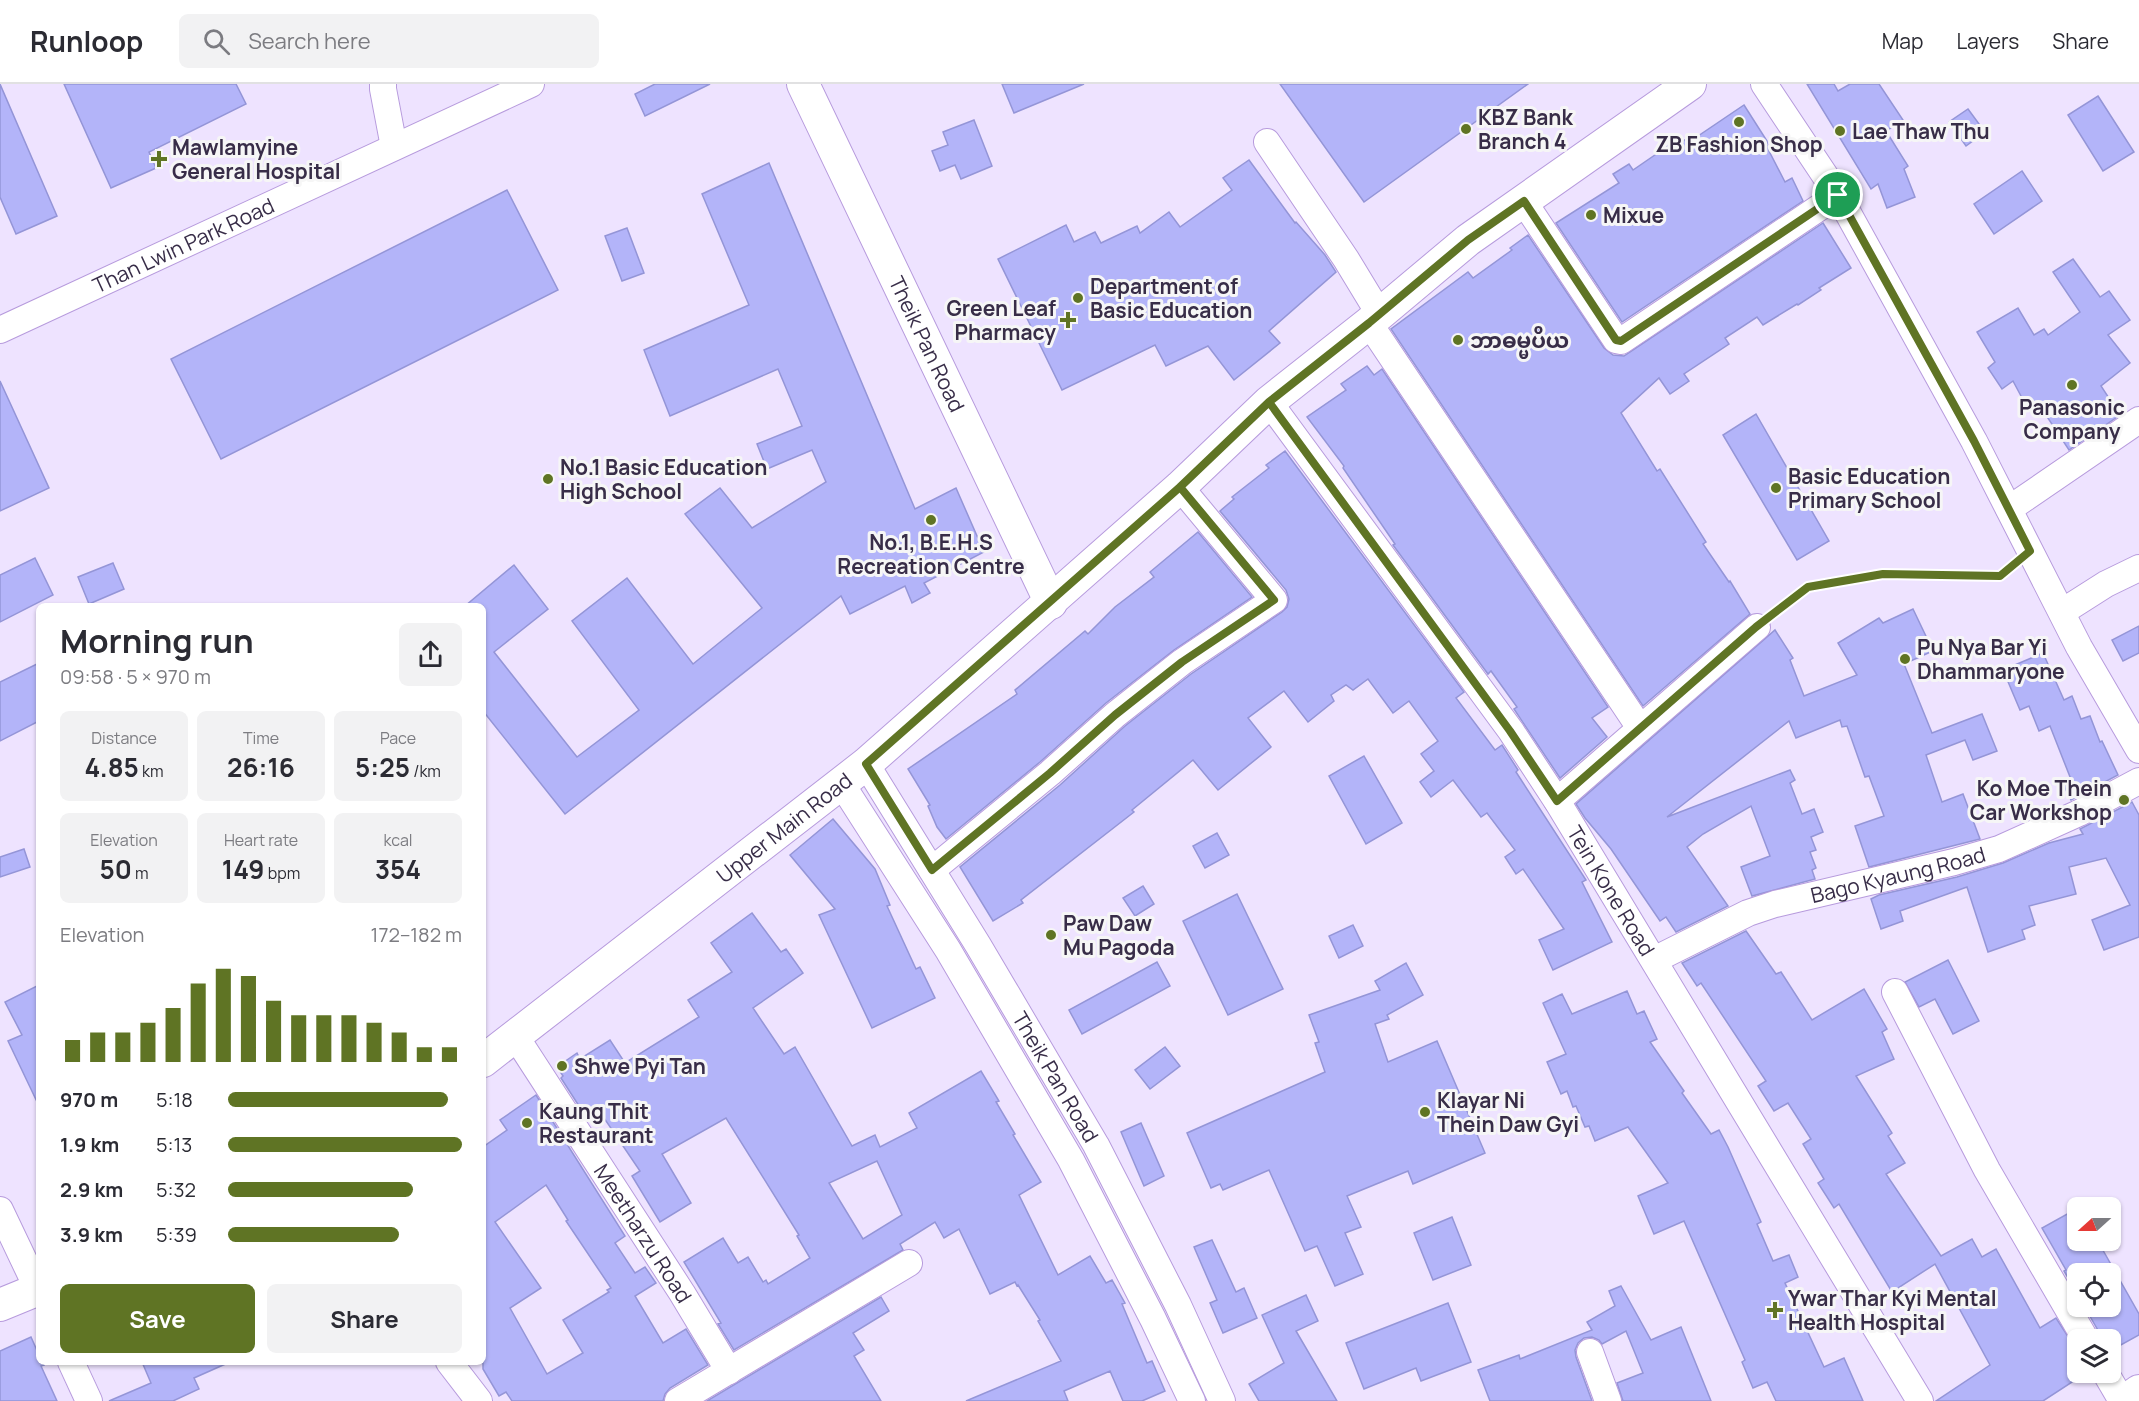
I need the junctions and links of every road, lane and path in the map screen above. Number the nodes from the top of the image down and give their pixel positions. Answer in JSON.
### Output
{"nodes":[{"id":1,"x":383,"y":84,"type":"edge"},
{"id":2,"x":531,"y":84,"type":"edge"},
{"id":3,"x":804,"y":84,"type":"edge"},
{"id":4,"x":1690,"y":84,"type":"edge"},
{"id":5,"x":1764,"y":84,"type":"edge"},
{"id":6,"x":1267,"y":142,"type":"dead end"},
{"id":7,"x":394,"y":147,"type":"junction"},
{"id":8,"x":1838,"y":195,"type":"junction"},
{"id":9,"x":1524,"y":201,"type":"junction"},
{"id":10,"x":1375,"y":319,"type":"junction"},
{"id":11,"x":0,"y":330,"type":"edge"},
{"id":12,"x":1269,"y":402,"type":"junction"},
{"id":13,"x":2139,"y":420,"type":"edge"},
{"id":14,"x":1180,"y":487,"type":"junction"},
{"id":15,"x":2009,"y":508,"type":"junction"},
{"id":16,"x":2030,"y":551,"type":"junction"},
{"id":17,"x":2139,"y":568,"type":"edge"},
{"id":18,"x":1051,"y":603,"type":"junction"},
{"id":19,"x":2061,"y":612,"type":"junction"},
{"id":20,"x":1756,"y":627,"type":"joint"},
{"id":21,"x":1640,"y":728,"type":"junction"},
{"id":22,"x":2139,"y":750,"type":"edge"},
{"id":23,"x":866,"y":764,"type":"junction"},
{"id":24,"x":2139,"y":781,"type":"edge"},
{"id":25,"x":841,"y":783,"type":"junction"},
{"id":26,"x":1557,"y":801,"type":"junction"},
{"id":27,"x":932,"y":870,"type":"junction"},
{"id":28,"x":1654,"y":960,"type":"junction"},
{"id":29,"x":1895,"y":992,"type":"dead end"},
{"id":30,"x":516,"y":1037,"type":"junction"},
{"id":31,"x":486,"y":1059,"type":"edge"},
{"id":32,"x":0,"y":1210,"type":"edge"},
{"id":33,"x":909,"y":1263,"type":"dead end"},
{"id":34,"x":36,"y":1284,"type":"edge"},
{"id":35,"x":36,"y":1291,"type":"edge"},
{"id":36,"x":0,"y":1305,"type":"edge"},
{"id":37,"x":2080,"y":1329,"type":"edge"},
{"id":38,"x":1590,"y":1352,"type":"dead end"},
{"id":39,"x":72,"y":1365,"type":"edge"},
{"id":40,"x":451,"y":1365,"type":"edge"},
{"id":41,"x":729,"y":1371,"type":"junction"},
{"id":42,"x":2112,"y":1383,"type":"edge"},
{"id":43,"x":2139,"y":1391,"type":"edge"},
{"id":44,"x":89,"y":1401,"type":"edge"},
{"id":45,"x":479,"y":1401,"type":"edge"},
{"id":46,"x":678,"y":1401,"type":"edge"},
{"id":47,"x":1192,"y":1401,"type":"edge"},
{"id":48,"x":1222,"y":1401,"type":"edge"},
{"id":49,"x":1608,"y":1401,"type":"edge"},
{"id":50,"x":1920,"y":1401,"type":"edge"},
{"id":51,"x":2123,"y":1401,"type":"edge"}],
"edges":[{"from":1,"to":7,"type":"street"},
{"from":2,"to":7,"type":"street","name":"Than Lwin Park Road"},
{"from":3,"to":18,"type":"main road","name":"Theik Pan Road"},
{"from":4,"to":9,"type":"main road","name":"Upper Main Road"},
{"from":5,"to":8,"type":"street"},
{"from":6,"to":10,"type":"street"},
{"from":7,"to":11,"type":"street","name":"Than Lwin Park Road"},
{"from":8,"to":9,"type":"street"},
{"from":8,"to":15,"type":"street"},
{"from":9,"to":10,"type":"main road","name":"Upper Main Road"},
{"from":10,"to":12,"type":"main road","name":"Upper Main Road"},
{"from":10,"to":21,"type":"street"},
{"from":12,"to":14,"type":"main road","name":"Upper Main Road"},
{"from":12,"to":26,"type":"street","name":"Tein Kone Road"},
{"from":13,"to":15,"type":"street"},
{"from":14,"to":18,"type":"main road","name":"Upper Main Road"},
{"from":14,"to":27,"type":"street"},
{"from":15,"to":16,"type":"street"},
{"from":16,"to":19,"type":"street"},
{"from":16,"to":20,"type":"path"},
{"from":17,"to":19,"type":"street"},
{"from":18,"to":23,"type":"main road","name":"Upper Main Road"},
{"from":19,"to":22,"type":"street"},
{"from":20,"to":21,"type":"street"},
{"from":21,"to":26,"type":"street"},
{"from":23,"to":25,"type":"main road","name":"Upper Main Road"},
{"from":23,"to":27,"type":"street","name":"Theik Pan Road"},
{"from":24,"to":28,"type":"street","name":"Bago Kyaung Road"},
{"from":25,"to":30,"type":"main road","name":"Upper Main Road"},
{"from":25,"to":47,"type":"street","name":"Theik Pan Road"},
{"from":26,"to":28,"type":"street","name":"Tein Kone Road"},
{"from":27,"to":48,"type":"street","name":"Theik Pan Road"},
{"from":28,"to":50,"type":"street","name":"Tein Kone Road"},
{"from":29,"to":37,"type":"street"},
{"from":30,"to":31,"type":"main road","name":"Upper Main Road"},
{"from":30,"to":41,"type":"street","name":"Meetharzu Road"},
{"from":32,"to":34,"type":"street"},
{"from":33,"to":41,"type":"street"},
{"from":35,"to":36,"type":"main road"},
{"from":38,"to":49,"type":"street"},
{"from":39,"to":44,"type":"street"},
{"from":40,"to":45,"type":"street"},
{"from":41,"to":46,"type":"street"},
{"from":42,"to":51,"type":"street"},
{"from":43,"to":51,"type":"main road"}]}
